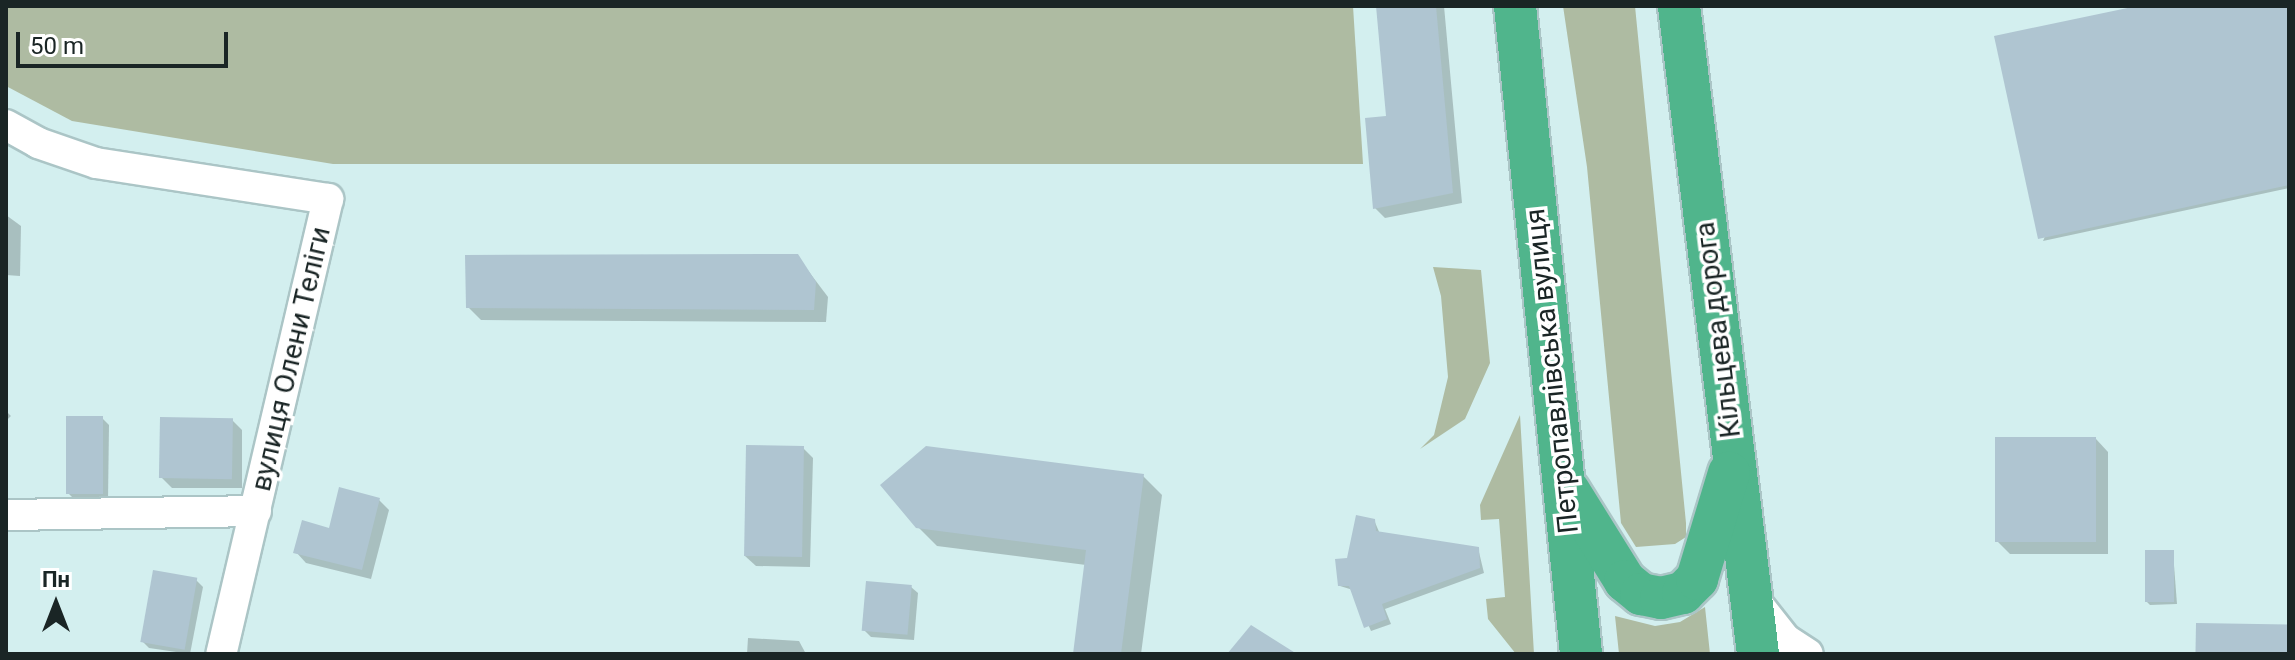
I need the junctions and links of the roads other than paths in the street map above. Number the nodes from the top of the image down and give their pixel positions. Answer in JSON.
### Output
{"nodes":[{"id":1,"x":1515,"y":6,"type":"edge"},
{"id":2,"x":1679,"y":6,"type":"edge"},
{"id":3,"x":6,"y":125,"type":"edge"},
{"id":4,"x":1734,"y":459,"type":"junction"},
{"id":5,"x":1564,"y":483,"type":"junction"},
{"id":6,"x":256,"y":511,"type":"junction"},
{"id":7,"x":6,"y":515,"type":"edge"},
{"id":8,"x":1752,"y":597,"type":"junction"},
{"id":9,"x":221,"y":654,"type":"edge"},
{"id":10,"x":1581,"y":654,"type":"edge"},
{"id":11,"x":1758,"y":654,"type":"edge"},
{"id":12,"x":1808,"y":654,"type":"edge"}],
"edges":[{"from":1,"to":5,"type":"highway","name":"Петропавлівська вулиця"},
{"from":2,"to":4,"type":"highway","name":"Кільцева дорога"},
{"from":3,"to":6,"type":"street","name":"вулиця Олени Теліги"},
{"from":4,"to":5,"type":"highway"},
{"from":4,"to":8,"type":"highway","name":"Кільцева дорога"},
{"from":5,"to":10,"type":"highway","name":"Петропавлівська вулиця"},
{"from":6,"to":7,"type":"street"},
{"from":6,"to":9,"type":"street","name":"вулиця Олени Теліги"},
{"from":8,"to":11,"type":"highway","name":"Кільцева дорога"},
{"from":8,"to":12,"type":"street"}]}
